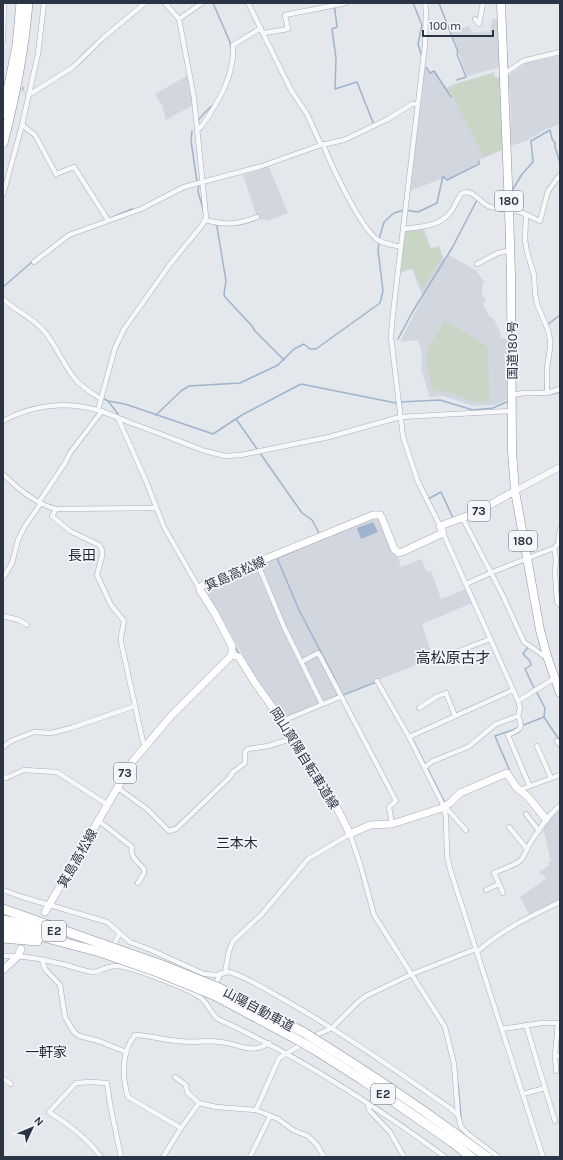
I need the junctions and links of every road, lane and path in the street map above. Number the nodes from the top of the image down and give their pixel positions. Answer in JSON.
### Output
{"nodes":[{"id":1,"x":4,"y":3,"type":"edge"},
{"id":2,"x":21,"y":3,"type":"edge"},
{"id":3,"x":28,"y":3,"type":"edge"},
{"id":4,"x":44,"y":3,"type":"edge"},
{"id":5,"x":145,"y":3,"type":"edge"},
{"id":6,"x":165,"y":3,"type":"edge"},
{"id":7,"x":202,"y":3,"type":"edge"},
{"id":8,"x":248,"y":3,"type":"edge"},
{"id":9,"x":346,"y":3,"type":"edge"},
{"id":10,"x":425,"y":3,"type":"edge"},
{"id":11,"x":483,"y":3,"type":"edge"},
{"id":12,"x":501,"y":3,"type":"edge"},
{"id":13,"x":179,"y":19,"type":"junction"},
{"id":14,"x":475,"y":19,"type":"dead end"},
{"id":15,"x":262,"y":31,"type":"junction"},
{"id":16,"x":3,"y":41,"type":"edge"},
{"id":17,"x":560,"y":52,"type":"edge"},
{"id":18,"x":504,"y":74,"type":"junction"},
{"id":19,"x":27,"y":91,"type":"junction"},
{"id":20,"x":418,"y":104,"type":"junction"},
{"id":21,"x":3,"y":114,"type":"edge"},
{"id":22,"x":22,"y":125,"type":"junction"},
{"id":23,"x":198,"y":130,"type":"junction"},
{"id":24,"x":3,"y":143,"type":"edge"},
{"id":25,"x":323,"y":145,"type":"junction"},
{"id":26,"x":560,"y":175,"type":"edge"},
{"id":27,"x":199,"y":182,"type":"junction"},
{"id":28,"x":3,"y":195,"type":"edge"},
{"id":29,"x":510,"y":210,"type":"junction"},
{"id":30,"x":526,"y":216,"type":"junction"},
{"id":31,"x":206,"y":217,"type":"junction"},
{"id":32,"x":257,"y":217,"type":"dead end"},
{"id":33,"x":108,"y":219,"type":"junction"},
{"id":34,"x":403,"y":229,"type":"junction"},
{"id":35,"x":401,"y":247,"type":"junction"},
{"id":36,"x":511,"y":250,"type":"junction"},
{"id":37,"x":34,"y":262,"type":"dead end"},
{"id":38,"x":477,"y":264,"type":"dead end"},
{"id":39,"x":3,"y":299,"type":"edge"},
{"id":40,"x":560,"y":389,"type":"edge"},
{"id":41,"x":545,"y":393,"type":"junction"},
{"id":42,"x":101,"y":397,"type":"junction"},
{"id":43,"x":512,"y":398,"type":"junction"},
{"id":44,"x":100,"y":411,"type":"junction"},
{"id":45,"x":511,"y":411,"type":"junction"},
{"id":46,"x":400,"y":417,"type":"junction"},
{"id":47,"x":118,"y":418,"type":"junction"},
{"id":48,"x":3,"y":421,"type":"edge"},
{"id":49,"x":560,"y":467,"type":"edge"},
{"id":50,"x":3,"y":474,"type":"edge"},
{"id":51,"x":515,"y":490,"type":"junction"},
{"id":52,"x":40,"y":502,"type":"junction"},
{"id":53,"x":56,"y":508,"type":"junction"},
{"id":54,"x":156,"y":508,"type":"junction"},
{"id":55,"x":462,"y":517,"type":"junction"},
{"id":56,"x":440,"y":526,"type":"junction"},
{"id":57,"x":560,"y":529,"type":"edge"},
{"id":58,"x":443,"y":533,"type":"junction"},
{"id":59,"x":554,"y":548,"type":"junction"},
{"id":60,"x":526,"y":559,"type":"junction"},
{"id":61,"x":257,"y":562,"type":"junction"},
{"id":62,"x":491,"y":573,"type":"junction"},
{"id":63,"x":3,"y":578,"type":"edge"},
{"id":64,"x":466,"y":584,"type":"junction"},
{"id":65,"x":201,"y":588,"type":"junction"},
{"id":66,"x":560,"y":605,"type":"edge"},
{"id":67,"x":3,"y":616,"type":"edge"},
{"id":68,"x":27,"y":625,"type":"dead end"},
{"id":69,"x":490,"y":639,"type":"junction"},
{"id":70,"x":232,"y":655,"type":"junction"},
{"id":71,"x":547,"y":656,"type":"junction"},
{"id":72,"x":436,"y":660,"type":"dead end"},
{"id":73,"x":301,"y":662,"type":"junction"},
{"id":74,"x":558,"y":676,"type":"edge"},
{"id":75,"x":378,"y":682,"type":"dead end"},
{"id":76,"x":514,"y":690,"type":"junction"},
{"id":77,"x":560,"y":692,"type":"edge"},
{"id":78,"x":340,"y":697,"type":"junction"},
{"id":79,"x":518,"y":701,"type":"junction"},
{"id":80,"x":322,"y":704,"type":"junction"},
{"id":81,"x":135,"y":706,"type":"junction"},
{"id":82,"x":419,"y":708,"type":"dead end"},
{"id":83,"x":455,"y":716,"type":"junction"},
{"id":84,"x":518,"y":716,"type":"junction"},
{"id":85,"x":284,"y":721,"type":"junction"},
{"id":86,"x":410,"y":736,"type":"junction"},
{"id":87,"x":294,"y":738,"type":"junction"},
{"id":88,"x":146,"y":745,"type":"junction"},
{"id":89,"x":537,"y":746,"type":"dead end"},
{"id":90,"x":3,"y":747,"type":"edge"},
{"id":91,"x":426,"y":766,"type":"junction"},
{"id":92,"x":560,"y":775,"type":"edge"},
{"id":93,"x":3,"y":777,"type":"edge"},
{"id":94,"x":551,"y":778,"type":"junction"},
{"id":95,"x":530,"y":785,"type":"junction"},
{"id":96,"x":118,"y":788,"type":"junction"},
{"id":97,"x":519,"y":790,"type":"junction"},
{"id":98,"x":108,"y":805,"type":"junction"},
{"id":99,"x":560,"y":806,"type":"edge"},
{"id":100,"x":445,"y":807,"type":"junction"},
{"id":101,"x":526,"y":814,"type":"dead end"},
{"id":102,"x":546,"y":819,"type":"junction"},
{"id":103,"x":99,"y":821,"type":"junction"},
{"id":104,"x":392,"y":824,"type":"junction"},
{"id":105,"x":510,"y":827,"type":"dead end"},
{"id":106,"x":466,"y":830,"type":"dead end"},
{"id":107,"x":539,"y":831,"type":"junction"},
{"id":108,"x":351,"y":834,"type":"junction"},
{"id":109,"x":527,"y":849,"type":"junction"},
{"id":110,"x":138,"y":883,"type":"dead end"},
{"id":111,"x":499,"y":884,"type":"junction"},
{"id":112,"x":3,"y":890,"type":"edge"},
{"id":113,"x":486,"y":890,"type":"dead end"},
{"id":114,"x":503,"y":893,"type":"dead end"},
{"id":115,"x":560,"y":902,"type":"edge"},
{"id":116,"x":49,"y":905,"type":"junction"},
{"id":117,"x":3,"y":909,"type":"edge"},
{"id":118,"x":45,"y":912,"type":"dead end"},
{"id":119,"x":3,"y":920,"type":"edge"},
{"id":120,"x":3,"y":929,"type":"edge"},
{"id":121,"x":119,"y":934,"type":"junction"},
{"id":122,"x":3,"y":938,"type":"edge"},
{"id":123,"x":101,"y":951,"type":"junction"},
{"id":124,"x":476,"y":951,"type":"junction"},
{"id":125,"x":19,"y":952,"type":"junction"},
{"id":126,"x":3,"y":956,"type":"edge"},
{"id":127,"x":42,"y":960,"type":"junction"},
{"id":128,"x":104,"y":968,"type":"junction"},
{"id":129,"x":3,"y":970,"type":"edge"},
{"id":130,"x":223,"y":972,"type":"junction"},
{"id":131,"x":413,"y":974,"type":"junction"},
{"id":132,"x":217,"y":992,"type":"junction"},
{"id":133,"x":206,"y":1003,"type":"junction"},
{"id":134,"x":559,"y":1023,"type":"edge"},
{"id":135,"x":526,"y":1025,"type":"junction"},
{"id":136,"x":332,"y":1028,"type":"junction"},
{"id":137,"x":502,"y":1029,"type":"junction"},
{"id":138,"x":269,"y":1043,"type":"junction"},
{"id":139,"x":126,"y":1052,"type":"junction"},
{"id":140,"x":287,"y":1053,"type":"junction"},
{"id":141,"x":558,"y":1056,"type":"edge"},
{"id":142,"x":556,"y":1071,"type":"dead end"},
{"id":143,"x":176,"y":1077,"type":"dead end"},
{"id":144,"x":3,"y":1079,"type":"edge"},
{"id":145,"x":11,"y":1084,"type":"dead end"},
{"id":146,"x":545,"y":1088,"type":"junction"},
{"id":147,"x":523,"y":1094,"type":"junction"},
{"id":148,"x":199,"y":1103,"type":"junction"},
{"id":149,"x":368,"y":1104,"type":"junction"},
{"id":150,"x":256,"y":1110,"type":"junction"},
{"id":151,"x":458,"y":1115,"type":"junction"},
{"id":152,"x":270,"y":1116,"type":"junction"},
{"id":153,"x":554,"y":1121,"type":"dead end"},
{"id":154,"x":181,"y":1128,"type":"junction"},
{"id":155,"x":457,"y":1135,"type":"junction"},
{"id":156,"x":101,"y":1157,"type":"edge"},
{"id":157,"x":121,"y":1157,"type":"edge"},
{"id":158,"x":163,"y":1157,"type":"edge"},
{"id":159,"x":250,"y":1157,"type":"edge"},
{"id":160,"x":324,"y":1157,"type":"edge"},
{"id":161,"x":404,"y":1157,"type":"edge"},
{"id":162,"x":445,"y":1157,"type":"edge"},
{"id":163,"x":466,"y":1157,"type":"edge"},
{"id":164,"x":471,"y":1157,"type":"edge"},
{"id":165,"x":487,"y":1157,"type":"edge"},
{"id":166,"x":498,"y":1157,"type":"edge"},
{"id":167,"x":543,"y":1157,"type":"edge"}],
"edges":[{"from":1,"to":16,"type":"street"},
{"from":2,"to":21,"type":"highway"},
{"from":3,"to":24,"type":"highway"},
{"from":4,"to":19,"type":"street"},
{"from":5,"to":19,"type":"street"},
{"from":6,"to":13,"type":"street"},
{"from":7,"to":13,"type":"street"},
{"from":8,"to":15,"type":"street"},
{"from":9,"to":15,"type":"street"},
{"from":10,"to":20,"type":"street"},
{"from":11,"to":14,"type":"street"},
{"from":12,"to":18,"type":"highway","name":"国道180号","number":"180"},
{"from":13,"to":23,"type":"street"},
{"from":15,"to":23,"type":"street"},
{"from":15,"to":25,"type":"street"},
{"from":17,"to":18,"type":"street"},
{"from":18,"to":29,"type":"highway","name":"国道180号","number":"180"},
{"from":19,"to":22,"type":"street"},
{"from":20,"to":25,"type":"street"},
{"from":20,"to":34,"type":"street"},
{"from":22,"to":28,"type":"street"},
{"from":22,"to":33,"type":"street"},
{"from":23,"to":27,"type":"street"},
{"from":25,"to":27,"type":"street"},
{"from":25,"to":35,"type":"street"},
{"from":26,"to":30,"type":"street"},
{"from":27,"to":31,"type":"street"},
{"from":27,"to":33,"type":"street"},
{"from":29,"to":30,"type":"street"},
{"from":29,"to":34,"type":"street"},
{"from":29,"to":36,"type":"highway","name":"国道180号","number":"180"},
{"from":30,"to":41,"type":"street"},
{"from":31,"to":32,"type":"street"},
{"from":31,"to":42,"type":"street"},
{"from":33,"to":37,"type":"street"},
{"from":34,"to":35,"type":"street"},
{"from":35,"to":46,"type":"street"},
{"from":36,"to":38,"type":"street"},
{"from":36,"to":43,"type":"highway","name":"国道180号","number":"180"},
{"from":39,"to":42,"type":"street"},
{"from":40,"to":41,"type":"street"},
{"from":41,"to":43,"type":"street"},
{"from":42,"to":44,"type":"street"},
{"from":43,"to":45,"type":"highway","name":"国道180号","number":"180"},
{"from":44,"to":47,"type":"street"},
{"from":44,"to":48,"type":"street"},
{"from":44,"to":52,"type":"street"},
{"from":45,"to":46,"type":"street"},
{"from":45,"to":51,"type":"highway","name":"国道180号","number":"180"},
{"from":46,"to":47,"type":"street"},
{"from":46,"to":56,"type":"street"},
{"from":47,"to":54,"type":"street"},
{"from":49,"to":51,"type":"street"},
{"from":50,"to":52,"type":"street"},
{"from":51,"to":55,"type":"main road","number":"73"},
{"from":51,"to":60,"type":"highway","name":"国道180号","number":"180"},
{"from":52,"to":53,"type":"street"},
{"from":52,"to":63,"type":"street"},
{"from":53,"to":54,"type":"street"},
{"from":53,"to":81,"type":"street"},
{"from":54,"to":65,"type":"street"},
{"from":55,"to":56,"type":"main road","number":"73"},
{"from":55,"to":62,"type":"street"},
{"from":56,"to":58,"type":"main road"},
{"from":57,"to":59,"type":"street"},
{"from":58,"to":61,"type":"main road","name":"箕島高松線"},
{"from":58,"to":64,"type":"street"},
{"from":59,"to":60,"type":"street"},
{"from":59,"to":66,"type":"street"},
{"from":60,"to":62,"type":"street"},
{"from":60,"to":71,"type":"highway","name":"国道180号","number":"180"},
{"from":61,"to":65,"type":"main road","name":"箕島高松線"},
{"from":61,"to":73,"type":"street"},
{"from":62,"to":64,"type":"street"},
{"from":62,"to":71,"type":"street"},
{"from":64,"to":69,"type":"street"},
{"from":65,"to":70,"type":"main road","name":"箕島高松線"},
{"from":67,"to":68,"type":"street"},
{"from":69,"to":72,"type":"street"},
{"from":69,"to":76,"type":"street"},
{"from":70,"to":85,"type":"main road","name":"岡山賀陽自転車道線"},
{"from":70,"to":88,"type":"main road","name":"箕島高松線","number":"73"},
{"from":71,"to":74,"type":"highway","name":"国道180号","number":"180"},
{"from":73,"to":78,"type":"street"},
{"from":73,"to":80,"type":"street"},
{"from":74,"to":77,"type":"highway","name":"国道180号","number":"180"},
{"from":74,"to":79,"type":"street"},
{"from":75,"to":86,"type":"street"},
{"from":76,"to":79,"type":"street"},
{"from":76,"to":83,"type":"street"},
{"from":78,"to":80,"type":"street"},
{"from":78,"to":104,"type":"street"},
{"from":79,"to":84,"type":"street"},
{"from":80,"to":85,"type":"street"},
{"from":81,"to":88,"type":"street"},
{"from":81,"to":90,"type":"street"},
{"from":82,"to":83,"type":"street"},
{"from":83,"to":86,"type":"street"},
{"from":84,"to":91,"type":"street"},
{"from":84,"to":95,"type":"street"},
{"from":85,"to":87,"type":"main road","name":"岡山賀陽自転車道線"},
{"from":86,"to":91,"type":"street"},
{"from":87,"to":96,"type":"street"},
{"from":87,"to":108,"type":"main road","name":"岡山賀陽自転車道線"},
{"from":88,"to":96,"type":"main road","name":"箕島高松線","number":"73"},
{"from":89,"to":94,"type":"street"},
{"from":91,"to":100,"type":"street"},
{"from":92,"to":94,"type":"street"},
{"from":93,"to":98,"type":"street"},
{"from":94,"to":95,"type":"street"},
{"from":95,"to":97,"type":"street"},
{"from":96,"to":98,"type":"main road","name":"箕島高松線","number":"73"},
{"from":97,"to":100,"type":"main road"},
{"from":97,"to":102,"type":"main road"},
{"from":98,"to":103,"type":"main road","name":"箕島高松線","number":"73"},
{"from":99,"to":102,"type":"street"},
{"from":100,"to":104,"type":"main road"},
{"from":100,"to":106,"type":"street"},
{"from":100,"to":124,"type":"street"},
{"from":101,"to":107,"type":"street"},
{"from":102,"to":107,"type":"street"},
{"from":103,"to":110,"type":"street"},
{"from":103,"to":116,"type":"main road","name":"箕島高松線","number":"73"},
{"from":104,"to":108,"type":"main road"},
{"from":105,"to":109,"type":"street"},
{"from":107,"to":109,"type":"street"},
{"from":108,"to":130,"type":"street"},
{"from":108,"to":131,"type":"street"},
{"from":109,"to":111,"type":"street"},
{"from":111,"to":113,"type":"street"},
{"from":111,"to":114,"type":"street"},
{"from":112,"to":116,"type":"street"},
{"from":115,"to":124,"type":"street"},
{"from":116,"to":118,"type":"main road","name":"箕島高松線","number":"73"},
{"from":116,"to":121,"type":"street"},
{"from":117,"to":123,"type":"highway"},
{"from":119,"to":123,"type":"highway","name":"山陽自動車道","number":"E2"},
{"from":120,"to":123,"type":"highway","name":"山陽自動車道","number":"E2"},
{"from":121,"to":128,"type":"street"},
{"from":121,"to":130,"type":"street"},
{"from":122,"to":123,"type":"highway"},
{"from":123,"to":132,"type":"highway","name":"山陽自動車道","number":"E2","bridge":true},
{"from":123,"to":132,"type":"highway","name":"山陽自動車道","number":"E2","bridge":true},
{"from":124,"to":131,"type":"street"},
{"from":124,"to":137,"type":"street"},
{"from":125,"to":126,"type":"street"},
{"from":125,"to":127,"type":"street"},
{"from":125,"to":129,"type":"main road"},
{"from":127,"to":128,"type":"street"},
{"from":127,"to":139,"type":"street"},
{"from":128,"to":133,"type":"street"},
{"from":130,"to":133,"type":"street"},
{"from":130,"to":136,"type":"street"},
{"from":131,"to":136,"type":"street"},
{"from":131,"to":151,"type":"street"},
{"from":132,"to":155,"type":"highway","name":"山陽自動車道","number":"E2","bridge":true},
{"from":132,"to":155,"type":"highway","name":"山陽自動車道","number":"E2","bridge":true},
{"from":133,"to":138,"type":"street"},
{"from":134,"to":135,"type":"street"},
{"from":134,"to":141,"type":"street"},
{"from":135,"to":137,"type":"street"},
{"from":135,"to":146,"type":"street"},
{"from":136,"to":140,"type":"street"},
{"from":136,"to":151,"type":"street"},
{"from":137,"to":147,"type":"street"},
{"from":138,"to":139,"type":"street"},
{"from":138,"to":140,"type":"street"},
{"from":139,"to":154,"type":"street"},
{"from":140,"to":149,"type":"street"},
{"from":140,"to":150,"type":"street"},
{"from":141,"to":142,"type":"street"},
{"from":143,"to":148,"type":"street"},
{"from":144,"to":145,"type":"street"},
{"from":146,"to":147,"type":"street"},
{"from":146,"to":153,"type":"street"},
{"from":147,"to":167,"type":"street"},
{"from":148,"to":150,"type":"street"},
{"from":148,"to":154,"type":"street"},
{"from":149,"to":161,"type":"street"},
{"from":149,"to":162,"type":"street"},
{"from":150,"to":152,"type":"street"},
{"from":151,"to":155,"type":"street"},
{"from":152,"to":159,"type":"street"},
{"from":152,"to":160,"type":"street"},
{"from":154,"to":158,"type":"street"},
{"from":155,"to":163,"type":"street"},
{"from":155,"to":164,"type":"highway","name":"山陽自動車道","number":"E2","bridge":true},
{"from":155,"to":165,"type":"highway","name":"山陽自動車道","number":"E2","bridge":true},
{"from":155,"to":166,"type":"street"},
{"from":156,"to":157,"type":"street"}]}
